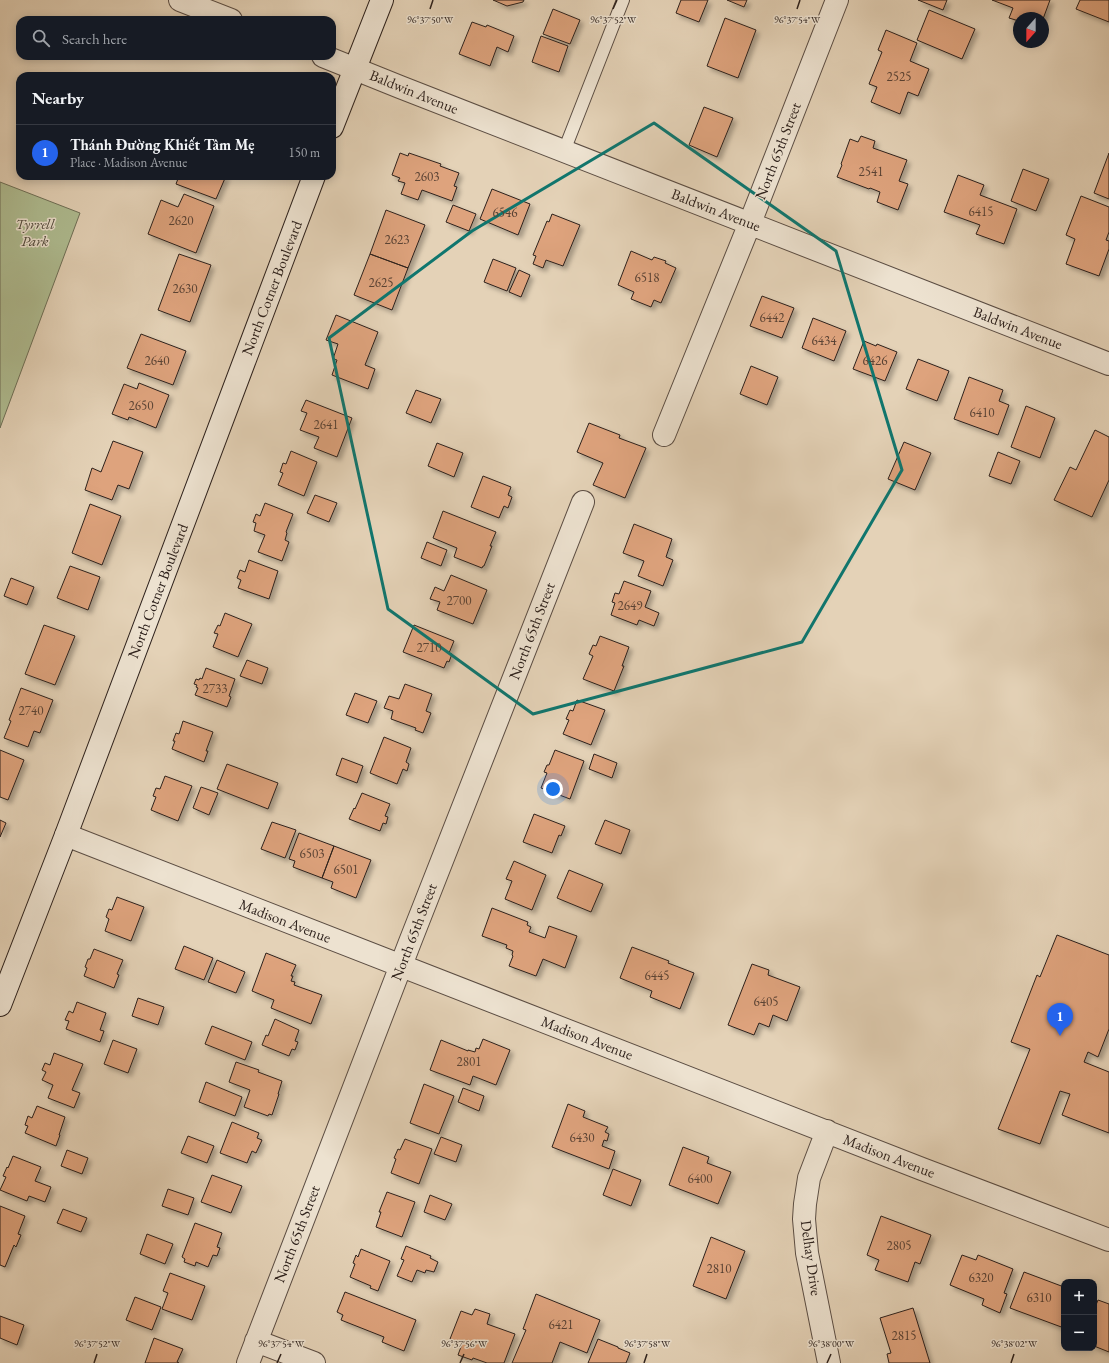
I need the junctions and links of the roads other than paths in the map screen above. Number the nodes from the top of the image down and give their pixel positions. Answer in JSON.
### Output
{"nodes":[{"id":1,"x":180,"y":0,"type":"edge"},
{"id":2,"x":382,"y":0,"type":"edge"},
{"id":3,"x":623,"y":0,"type":"edge"},
{"id":4,"x":837,"y":0,"type":"edge"},
{"id":5,"x":221,"y":16,"type":"edge"},
{"id":6,"x":334,"y":60,"type":"edge"},
{"id":7,"x":355,"y":68,"type":"junction"},
{"id":8,"x":336,"y":117,"type":"edge"},
{"id":9,"x":564,"y":151,"type":"junction"},
{"id":10,"x":312,"y":180,"type":"edge"},
{"id":11,"x":750,"y":223,"type":"junction"},
{"id":12,"x":1109,"y":364,"type":"edge"},
{"id":13,"x":664,"y":435,"type":"dead end"},
{"id":14,"x":583,"y":502,"type":"dead end"},
{"id":15,"x":66,"y":835,"type":"junction"},
{"id":16,"x":401,"y":966,"type":"junction"},
{"id":17,"x":0,"y":1005,"type":"edge"},
{"id":18,"x":827,"y":1131,"type":"junction"},
{"id":19,"x":1109,"y":1240,"type":"edge"},
{"id":20,"x":256,"y":1341,"type":"junction"},
{"id":21,"x":248,"y":1363,"type":"edge"},
{"id":22,"x":314,"y":1363,"type":"edge"},
{"id":23,"x":829,"y":1363,"type":"edge"}],
"edges":[{"from":1,"to":5,"type":"street"},
{"from":2,"to":7,"type":"street"},
{"from":3,"to":9,"type":"lane"},
{"from":4,"to":11,"type":"street","name":"North 65th Street"},
{"from":6,"to":7,"type":"street","name":"Baldwin Avenue"},
{"from":7,"to":8,"type":"street"},
{"from":7,"to":9,"type":"street","name":"Baldwin Avenue"},
{"from":9,"to":11,"type":"street","name":"Baldwin Avenue"},
{"from":10,"to":15,"type":"street","name":"North Cotner Boulevard"},
{"from":11,"to":12,"type":"street","name":"Baldwin Avenue"},
{"from":11,"to":13,"type":"street","name":"North 65th Street"},
{"from":14,"to":16,"type":"street","name":"North 65th Street"},
{"from":15,"to":16,"type":"street","name":"Madison Avenue"},
{"from":15,"to":17,"type":"street","name":"North Cotner Boulevard"},
{"from":16,"to":18,"type":"street","name":"Madison Avenue"},
{"from":16,"to":20,"type":"street","name":"North 65th Street"},
{"from":18,"to":19,"type":"street","name":"Madison Avenue"},
{"from":18,"to":23,"type":"street","name":"Delhay Drive"},
{"from":20,"to":21,"type":"street","name":"North 65th Street"},
{"from":20,"to":22,"type":"street"}]}
